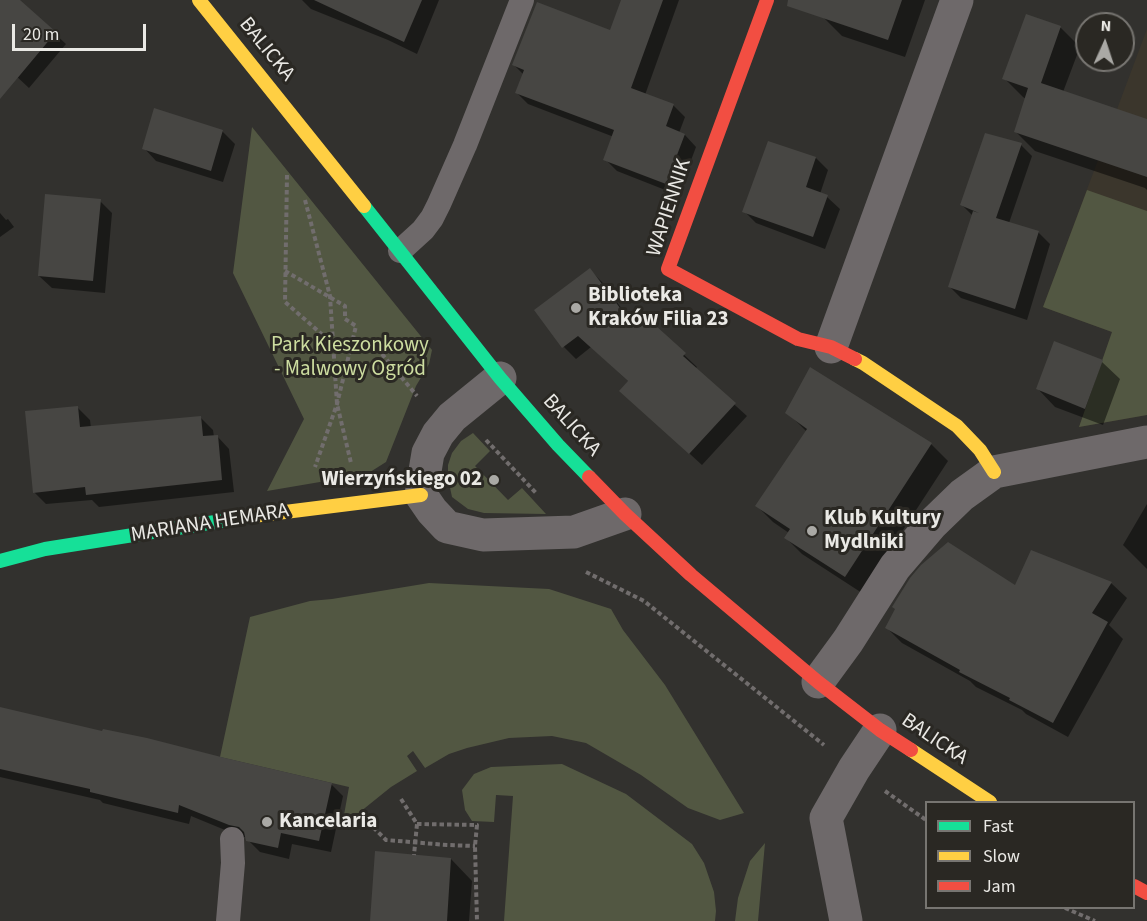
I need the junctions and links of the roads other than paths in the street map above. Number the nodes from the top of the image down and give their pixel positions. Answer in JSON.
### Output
{"nodes":[{"id":1,"x":199,"y":0,"type":"edge"},
{"id":2,"x":522,"y":0,"type":"edge"},
{"id":3,"x":767,"y":0,"type":"edge"},
{"id":4,"x":957,"y":0,"type":"edge"},
{"id":5,"x":400,"y":251,"type":"junction"},
{"id":6,"x":831,"y":348,"type":"junction"},
{"id":7,"x":500,"y":378,"type":"junction"},
{"id":8,"x":1147,"y":442,"type":"edge"},
{"id":9,"x":994,"y":472,"type":"junction"},
{"id":10,"x":421,"y":495,"type":"junction"},
{"id":11,"x":625,"y":514,"type":"junction"},
{"id":12,"x":0,"y":561,"type":"edge"},
{"id":13,"x":818,"y":682,"type":"junction"},
{"id":14,"x":880,"y":730,"type":"junction"},
{"id":15,"x":988,"y":801,"type":"edge"},
{"id":16,"x":232,"y":839,"type":"dead end"},
{"id":17,"x":228,"y":921,"type":"edge"},
{"id":18,"x":846,"y":921,"type":"edge"}],
"edges":[{"from":1,"to":5,"type":"street","name":"BALICKA"},
{"from":2,"to":5,"type":"lane"},
{"from":3,"to":6,"type":"street","name":"WAPIENNIK"},
{"from":4,"to":6,"type":"street"},
{"from":5,"to":7,"type":"street","name":"BALICKA"},
{"from":6,"to":9,"type":"street","name":"WAPIENNIK"},
{"from":7,"to":10,"type":"street"},
{"from":7,"to":11,"type":"street","name":"BALICKA"},
{"from":8,"to":9,"type":"street"},
{"from":9,"to":13,"type":"street"},
{"from":10,"to":11,"type":"street"},
{"from":10,"to":12,"type":"street","name":"MARIANA HEMARA"},
{"from":11,"to":13,"type":"street","name":"BALICKA"},
{"from":13,"to":14,"type":"street","name":"BALICKA"},
{"from":14,"to":15,"type":"street","name":"BALICKA"},
{"from":14,"to":18,"type":"street"},
{"from":16,"to":17,"type":"lane"}]}
